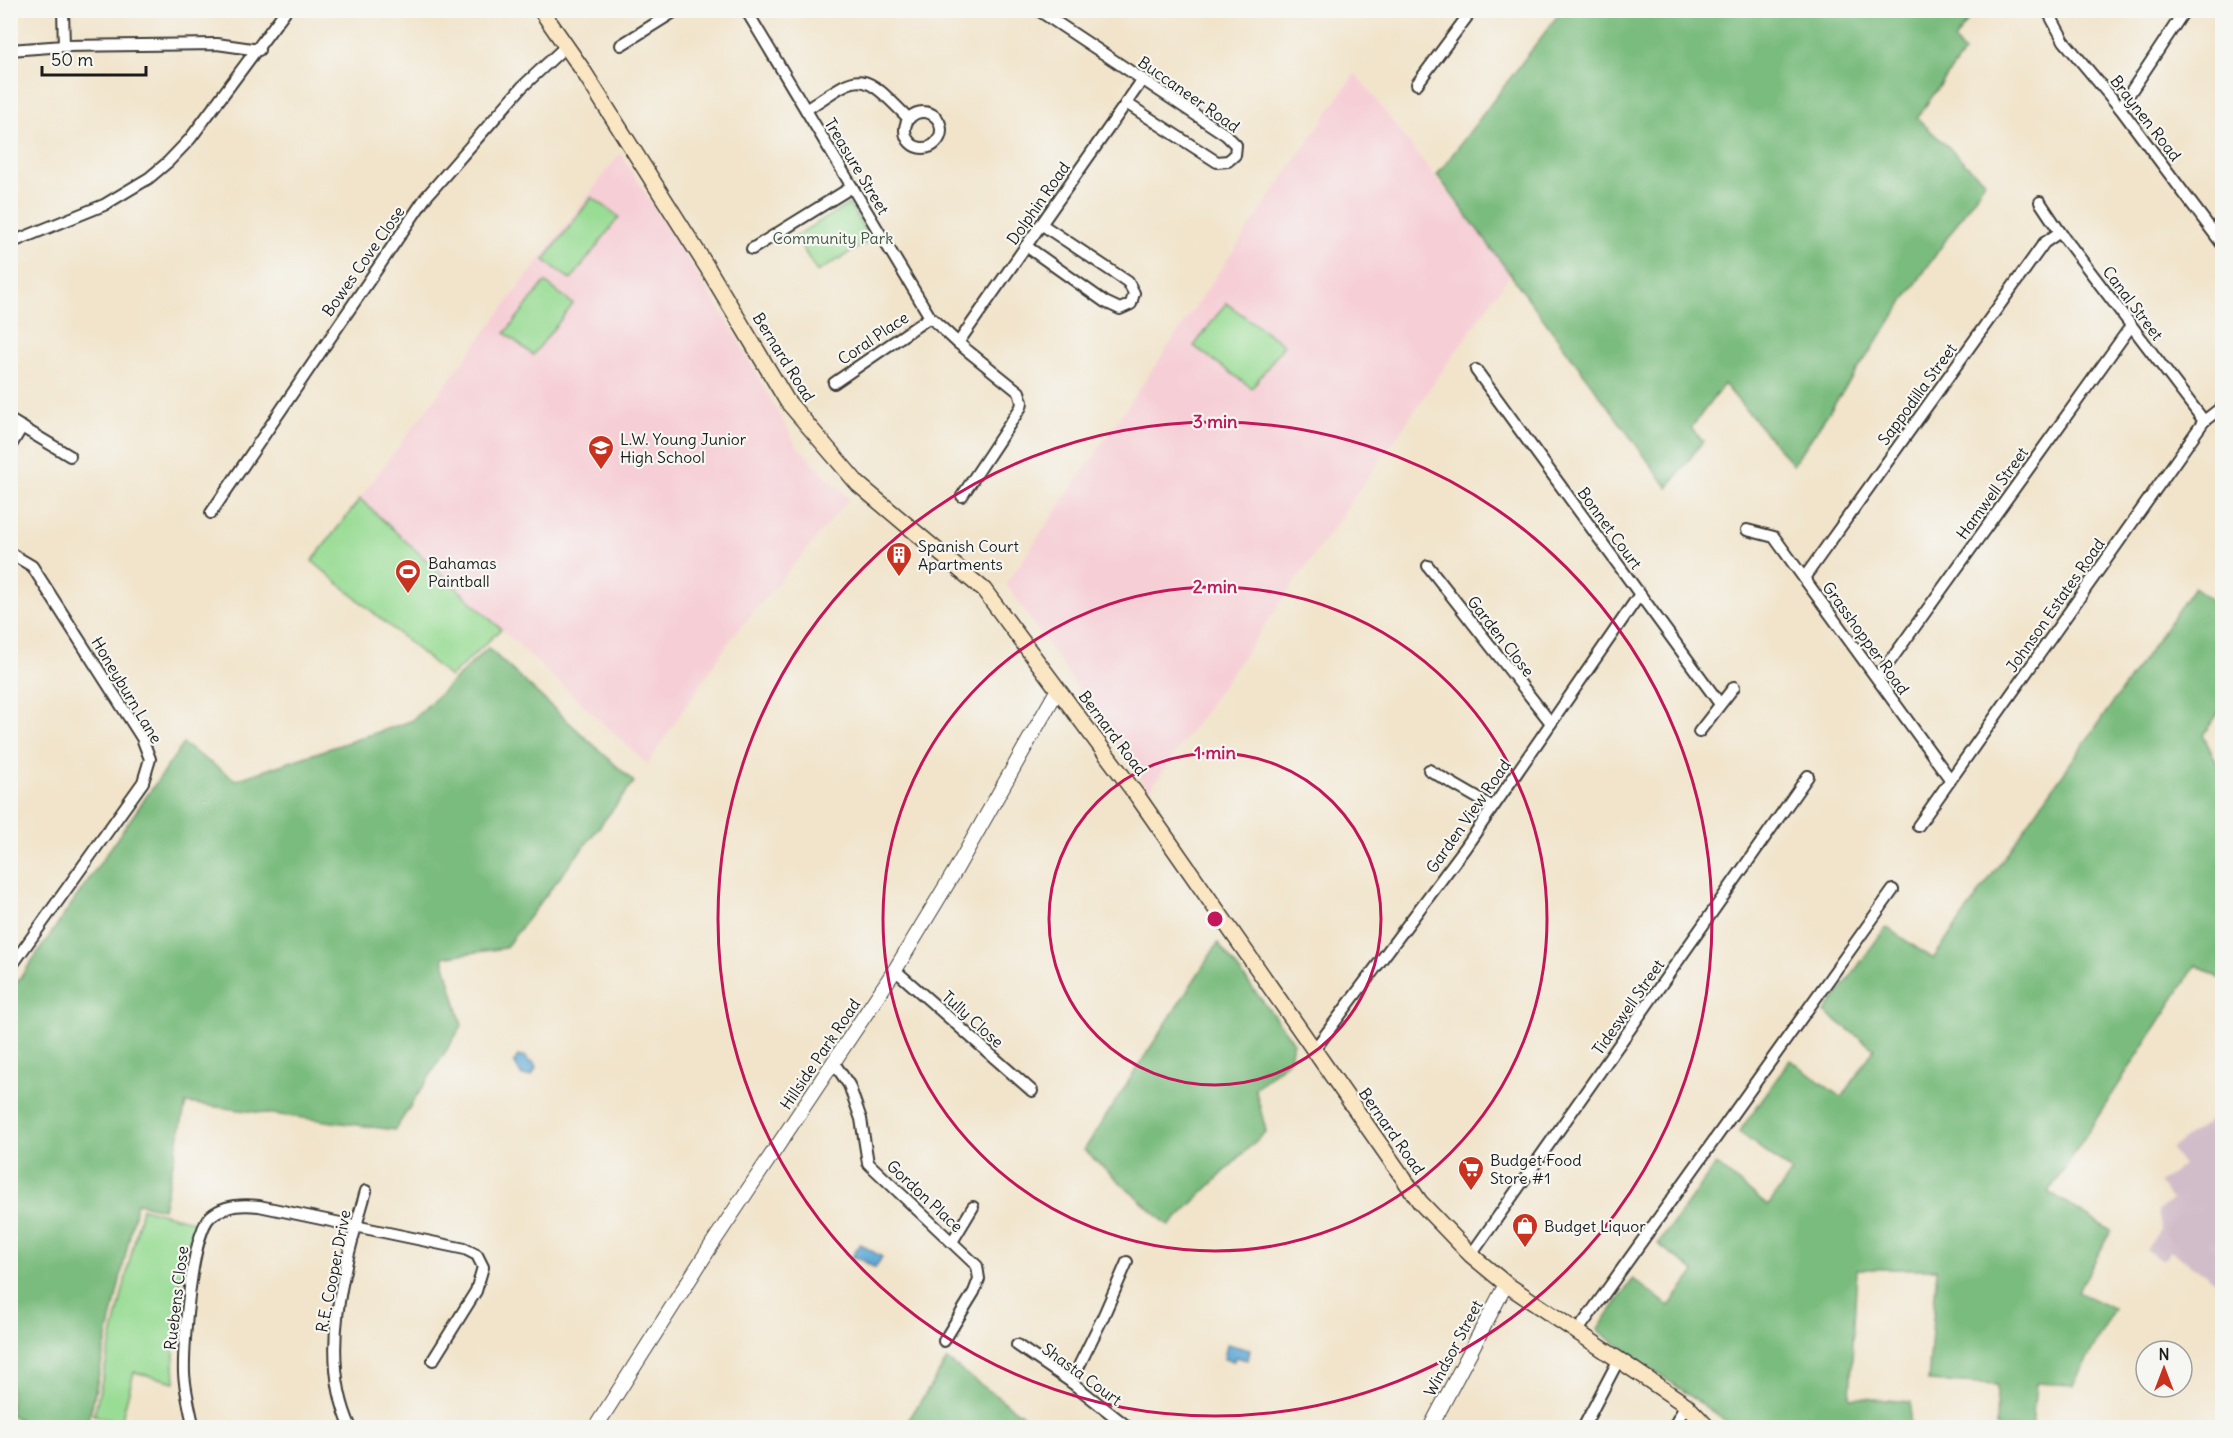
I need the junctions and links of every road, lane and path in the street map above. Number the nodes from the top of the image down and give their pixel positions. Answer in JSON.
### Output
{"nodes":[{"id":1,"x":63,"y":10,"type":"edge"},
{"id":2,"x":286,"y":10,"type":"edge"},
{"id":3,"x":541,"y":10,"type":"edge"},
{"id":4,"x":677,"y":10,"type":"edge"},
{"id":5,"x":746,"y":10,"type":"edge"},
{"id":6,"x":1038,"y":10,"type":"edge"},
{"id":7,"x":1472,"y":10,"type":"edge"},
{"id":8,"x":2047,"y":10,"type":"edge"},
{"id":9,"x":2185,"y":10,"type":"edge"},
{"id":10,"x":621,"y":45,"type":"dead end"},
{"id":11,"x":64,"y":46,"type":"junction"},
{"id":12,"x":566,"y":46,"type":"junction"},
{"id":13,"x":10,"y":50,"type":"edge"},
{"id":14,"x":258,"y":50,"type":"junction"},
{"id":15,"x":1143,"y":79,"type":"junction"},
{"id":16,"x":1417,"y":84,"type":"dead end"},
{"id":17,"x":1126,"y":103,"type":"junction"},
{"id":18,"x":2120,"y":108,"type":"junction"},
{"id":19,"x":806,"y":110,"type":"junction"},
{"id":20,"x":908,"y":118,"type":"dead end"},
{"id":21,"x":852,"y":187,"type":"junction"},
{"id":22,"x":2040,"y":202,"type":"dead end"},
{"id":23,"x":1041,"y":224,"type":"junction"},
{"id":24,"x":2060,"y":232,"type":"junction"},
{"id":25,"x":2222,"y":240,"type":"edge"},
{"id":26,"x":10,"y":243,"type":"edge"},
{"id":27,"x":1026,"y":246,"type":"junction"},
{"id":28,"x":752,"y":249,"type":"dead end"},
{"id":29,"x":930,"y":317,"type":"junction"},
{"id":30,"x":2131,"y":326,"type":"junction"},
{"id":31,"x":958,"y":343,"type":"junction"},
{"id":32,"x":1476,"y":370,"type":"dead end"},
{"id":33,"x":834,"y":383,"type":"dead end"},
{"id":34,"x":2223,"y":407,"type":"edge"},
{"id":35,"x":10,"y":420,"type":"edge"},
{"id":36,"x":2204,"y":421,"type":"junction"},
{"id":37,"x":22,"y":427,"type":"junction"},
{"id":38,"x":10,"y":447,"type":"edge"},
{"id":39,"x":70,"y":456,"type":"dead end"},
{"id":40,"x":962,"y":496,"type":"dead end"},
{"id":41,"x":211,"y":513,"type":"dead end"},
{"id":42,"x":1747,"y":530,"type":"dead end"},
{"id":43,"x":10,"y":553,"type":"edge"},
{"id":44,"x":1428,"y":566,"type":"dead end"},
{"id":45,"x":1804,"y":578,"type":"junction"},
{"id":46,"x":1640,"y":594,"type":"junction"},
{"id":47,"x":1878,"y":678,"type":"junction"},
{"id":48,"x":1734,"y":687,"type":"dead end"},
{"id":49,"x":1058,"y":689,"type":"junction"},
{"id":50,"x":1720,"y":704,"type":"junction"},
{"id":51,"x":1551,"y":723,"type":"junction"},
{"id":52,"x":1699,"y":732,"type":"dead end"},
{"id":53,"x":1429,"y":770,"type":"dead end"},
{"id":54,"x":1808,"y":776,"type":"dead end"},
{"id":55,"x":1950,"y":779,"type":"junction"},
{"id":56,"x":1493,"y":807,"type":"junction"},
{"id":57,"x":1918,"y":826,"type":"dead end"},
{"id":58,"x":1893,"y":890,"type":"dead end"},
{"id":59,"x":10,"y":968,"type":"edge"},
{"id":60,"x":895,"y":970,"type":"junction"},
{"id":61,"x":1314,"y":1050,"type":"junction"},
{"id":62,"x":834,"y":1063,"type":"junction"},
{"id":63,"x":1032,"y":1091,"type":"dead end"},
{"id":64,"x":366,"y":1191,"type":"dead end"},
{"id":65,"x":973,"y":1207,"type":"dead end"},
{"id":66,"x":355,"y":1227,"type":"junction"},
{"id":67,"x":952,"y":1242,"type":"junction"},
{"id":68,"x":1472,"y":1255,"type":"junction"},
{"id":69,"x":1127,"y":1262,"type":"dead end"},
{"id":70,"x":1506,"y":1284,"type":"junction"},
{"id":71,"x":1577,"y":1332,"type":"junction"},
{"id":72,"x":944,"y":1341,"type":"dead end"},
{"id":73,"x":1017,"y":1345,"type":"dead end"},
{"id":74,"x":433,"y":1360,"type":"dead end"},
{"id":75,"x":1618,"y":1361,"type":"junction"},
{"id":76,"x":1071,"y":1382,"type":"junction"},
{"id":77,"x":1686,"y":1406,"type":"junction"},
{"id":78,"x":194,"y":1428,"type":"edge"},
{"id":79,"x":351,"y":1428,"type":"edge"},
{"id":80,"x":595,"y":1428,"type":"edge"},
{"id":81,"x":1129,"y":1428,"type":"edge"},
{"id":82,"x":1430,"y":1428,"type":"edge"},
{"id":83,"x":1583,"y":1428,"type":"edge"},
{"id":84,"x":1673,"y":1428,"type":"edge"},
{"id":85,"x":1708,"y":1428,"type":"edge"}],
"edges":[{"from":1,"to":11,"type":"street"},
{"from":2,"to":14,"type":"street"},
{"from":3,"to":12,"type":"main road","name":"Bernard Road"},
{"from":4,"to":10,"type":"street"},
{"from":5,"to":19,"type":"street","name":"Treasure Street"},
{"from":6,"to":15,"type":"street","name":"Buccaneer Road"},
{"from":7,"to":16,"type":"street"},
{"from":8,"to":18,"type":"street","name":"Braynen Road"},
{"from":9,"to":18,"type":"street"},
{"from":11,"to":13,"type":"street"},
{"from":11,"to":14,"type":"street"},
{"from":12,"to":41,"type":"street","name":"Bowes Cove Close"},
{"from":12,"to":49,"type":"main road","name":"Bernard Road"},
{"from":14,"to":26,"type":"street"},
{"from":15,"to":17,"type":"street","name":"Dolphin Road"},
{"from":15,"to":17,"type":"street","name":"Buccaneer Road"},
{"from":17,"to":23,"type":"street","name":"Dolphin Road"},
{"from":18,"to":25,"type":"street","name":"Braynen Road"},
{"from":19,"to":20,"type":"street"},
{"from":19,"to":21,"type":"street","name":"Treasure Street"},
{"from":21,"to":28,"type":"street"},
{"from":21,"to":29,"type":"street","name":"Treasure Street"},
{"from":22,"to":24,"type":"street","name":"Canal Street"},
{"from":23,"to":27,"type":"street","name":"Dolphin Road"},
{"from":23,"to":27,"type":"street"},
{"from":24,"to":30,"type":"street","name":"Canal Street"},
{"from":24,"to":45,"type":"street","name":"Sappodilla Street"},
{"from":27,"to":31,"type":"street","name":"Dolphin Road"},
{"from":29,"to":31,"type":"street","name":"Treasure Street"},
{"from":29,"to":33,"type":"street","name":"Coral Place"},
{"from":30,"to":36,"type":"street","name":"Canal Street"},
{"from":30,"to":47,"type":"street","name":"Hamwell Street"},
{"from":31,"to":40,"type":"street","name":"Treasure Street"},
{"from":32,"to":46,"type":"street","name":"Bonnet Court"},
{"from":34,"to":36,"type":"street","name":"Johnson Estates Road"},
{"from":35,"to":37,"type":"street"},
{"from":36,"to":55,"type":"street","name":"Johnson Estates Road"},
{"from":37,"to":38,"type":"street"},
{"from":37,"to":39,"type":"street"},
{"from":42,"to":45,"type":"street","name":"Grasshopper Road"},
{"from":43,"to":59,"type":"street","name":"Honeyburn Lane"},
{"from":44,"to":51,"type":"street","name":"Garden Close"},
{"from":45,"to":47,"type":"street","name":"Grasshopper Road"},
{"from":46,"to":50,"type":"street","name":"Bonnet Court"},
{"from":46,"to":51,"type":"street","name":"Garden View Road"},
{"from":47,"to":55,"type":"street","name":"Grasshopper Road"},
{"from":48,"to":50,"type":"street"},
{"from":49,"to":60,"type":"street","name":"Hillside Park Road"},
{"from":49,"to":61,"type":"main road","name":"Bernard Road"},
{"from":50,"to":52,"type":"street"},
{"from":51,"to":56,"type":"street","name":"Garden View Road"},
{"from":53,"to":56,"type":"street"},
{"from":54,"to":68,"type":"street","name":"Tideswell Street"},
{"from":55,"to":57,"type":"street","name":"Johnson Estates Road"},
{"from":56,"to":61,"type":"street","name":"Garden View Road"},
{"from":58,"to":71,"type":"street"},
{"from":60,"to":62,"type":"street","name":"Hillside Park Road"},
{"from":60,"to":63,"type":"street","name":"Tully Close"},
{"from":61,"to":68,"type":"main road","name":"Bernard Road"},
{"from":62,"to":67,"type":"street","name":"Gordon Place"},
{"from":62,"to":80,"type":"street","name":"Hillside Park Road"},
{"from":64,"to":66,"type":"street","name":"R.E. Cooper Drive"},
{"from":65,"to":67,"type":"street"},
{"from":66,"to":74,"type":"street","name":"Ruebens Close"},
{"from":66,"to":78,"type":"street","name":"Ruebens Close"},
{"from":66,"to":79,"type":"street","name":"R.E. Cooper Drive"},
{"from":67,"to":72,"type":"street","name":"Gordon Place"},
{"from":68,"to":70,"type":"main road","name":"Bernard Road"},
{"from":69,"to":76,"type":"street"},
{"from":70,"to":71,"type":"main road","name":"Bernard Road"},
{"from":70,"to":82,"type":"street","name":"Windsor Street"},
{"from":71,"to":75,"type":"main road","name":"Bernard Road"},
{"from":73,"to":76,"type":"street","name":"Shasta Court"},
{"from":75,"to":77,"type":"main road","name":"Bernard Road"},
{"from":75,"to":83,"type":"street"},
{"from":76,"to":81,"type":"street","name":"Shasta Court"},
{"from":77,"to":84,"type":"street"},
{"from":77,"to":85,"type":"main road","name":"Bernard Road"}]}
